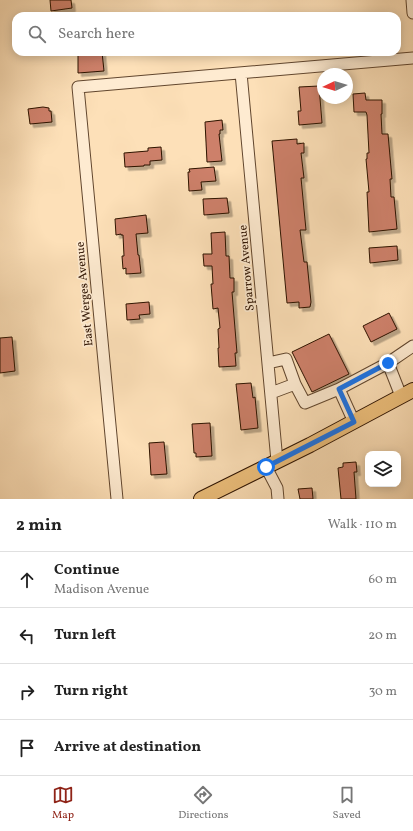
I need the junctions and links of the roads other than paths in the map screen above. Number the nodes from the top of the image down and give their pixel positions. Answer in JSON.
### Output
{"nodes":[{"id":1,"x":413,"y":58,"type":"edge"},
{"id":2,"x":241,"y":73,"type":"junction"},
{"id":3,"x":413,"y":346,"type":"edge"},
{"id":4,"x":268,"y":363,"type":"junction"},
{"id":5,"x":388,"y":363,"type":"junction"},
{"id":6,"x":295,"y":384,"type":"junction"},
{"id":7,"x":339,"y":389,"type":"junction"},
{"id":8,"x":271,"y":393,"type":"junction"},
{"id":9,"x":407,"y":393,"type":"edge"},
{"id":10,"x":354,"y":422,"type":"junction"},
{"id":11,"x":272,"y":464,"type":"junction"},
{"id":12,"x":117,"y":499,"type":"edge"},
{"id":13,"x":201,"y":499,"type":"edge"},
{"id":14,"x":278,"y":499,"type":"edge"}],
"edges":[{"from":1,"to":2,"type":"street"},
{"from":2,"to":4,"type":"street","name":"Sparrow Avenue"},
{"from":2,"to":12,"type":"street","name":"East Werges Avenue"},
{"from":3,"to":5,"type":"street"},
{"from":4,"to":6,"type":"street"},
{"from":4,"to":8,"type":"street","name":"Sparrow Avenue"},
{"from":5,"to":7,"type":"street"},
{"from":5,"to":9,"type":"street"},
{"from":6,"to":7,"type":"street"},
{"from":6,"to":8,"type":"street"},
{"from":7,"to":10,"type":"street"},
{"from":8,"to":11,"type":"street","name":"Sparrow Avenue"},
{"from":9,"to":10,"type":"main road"},
{"from":10,"to":11,"type":"main road"},
{"from":11,"to":13,"type":"main road"},
{"from":11,"to":14,"type":"street"}]}
